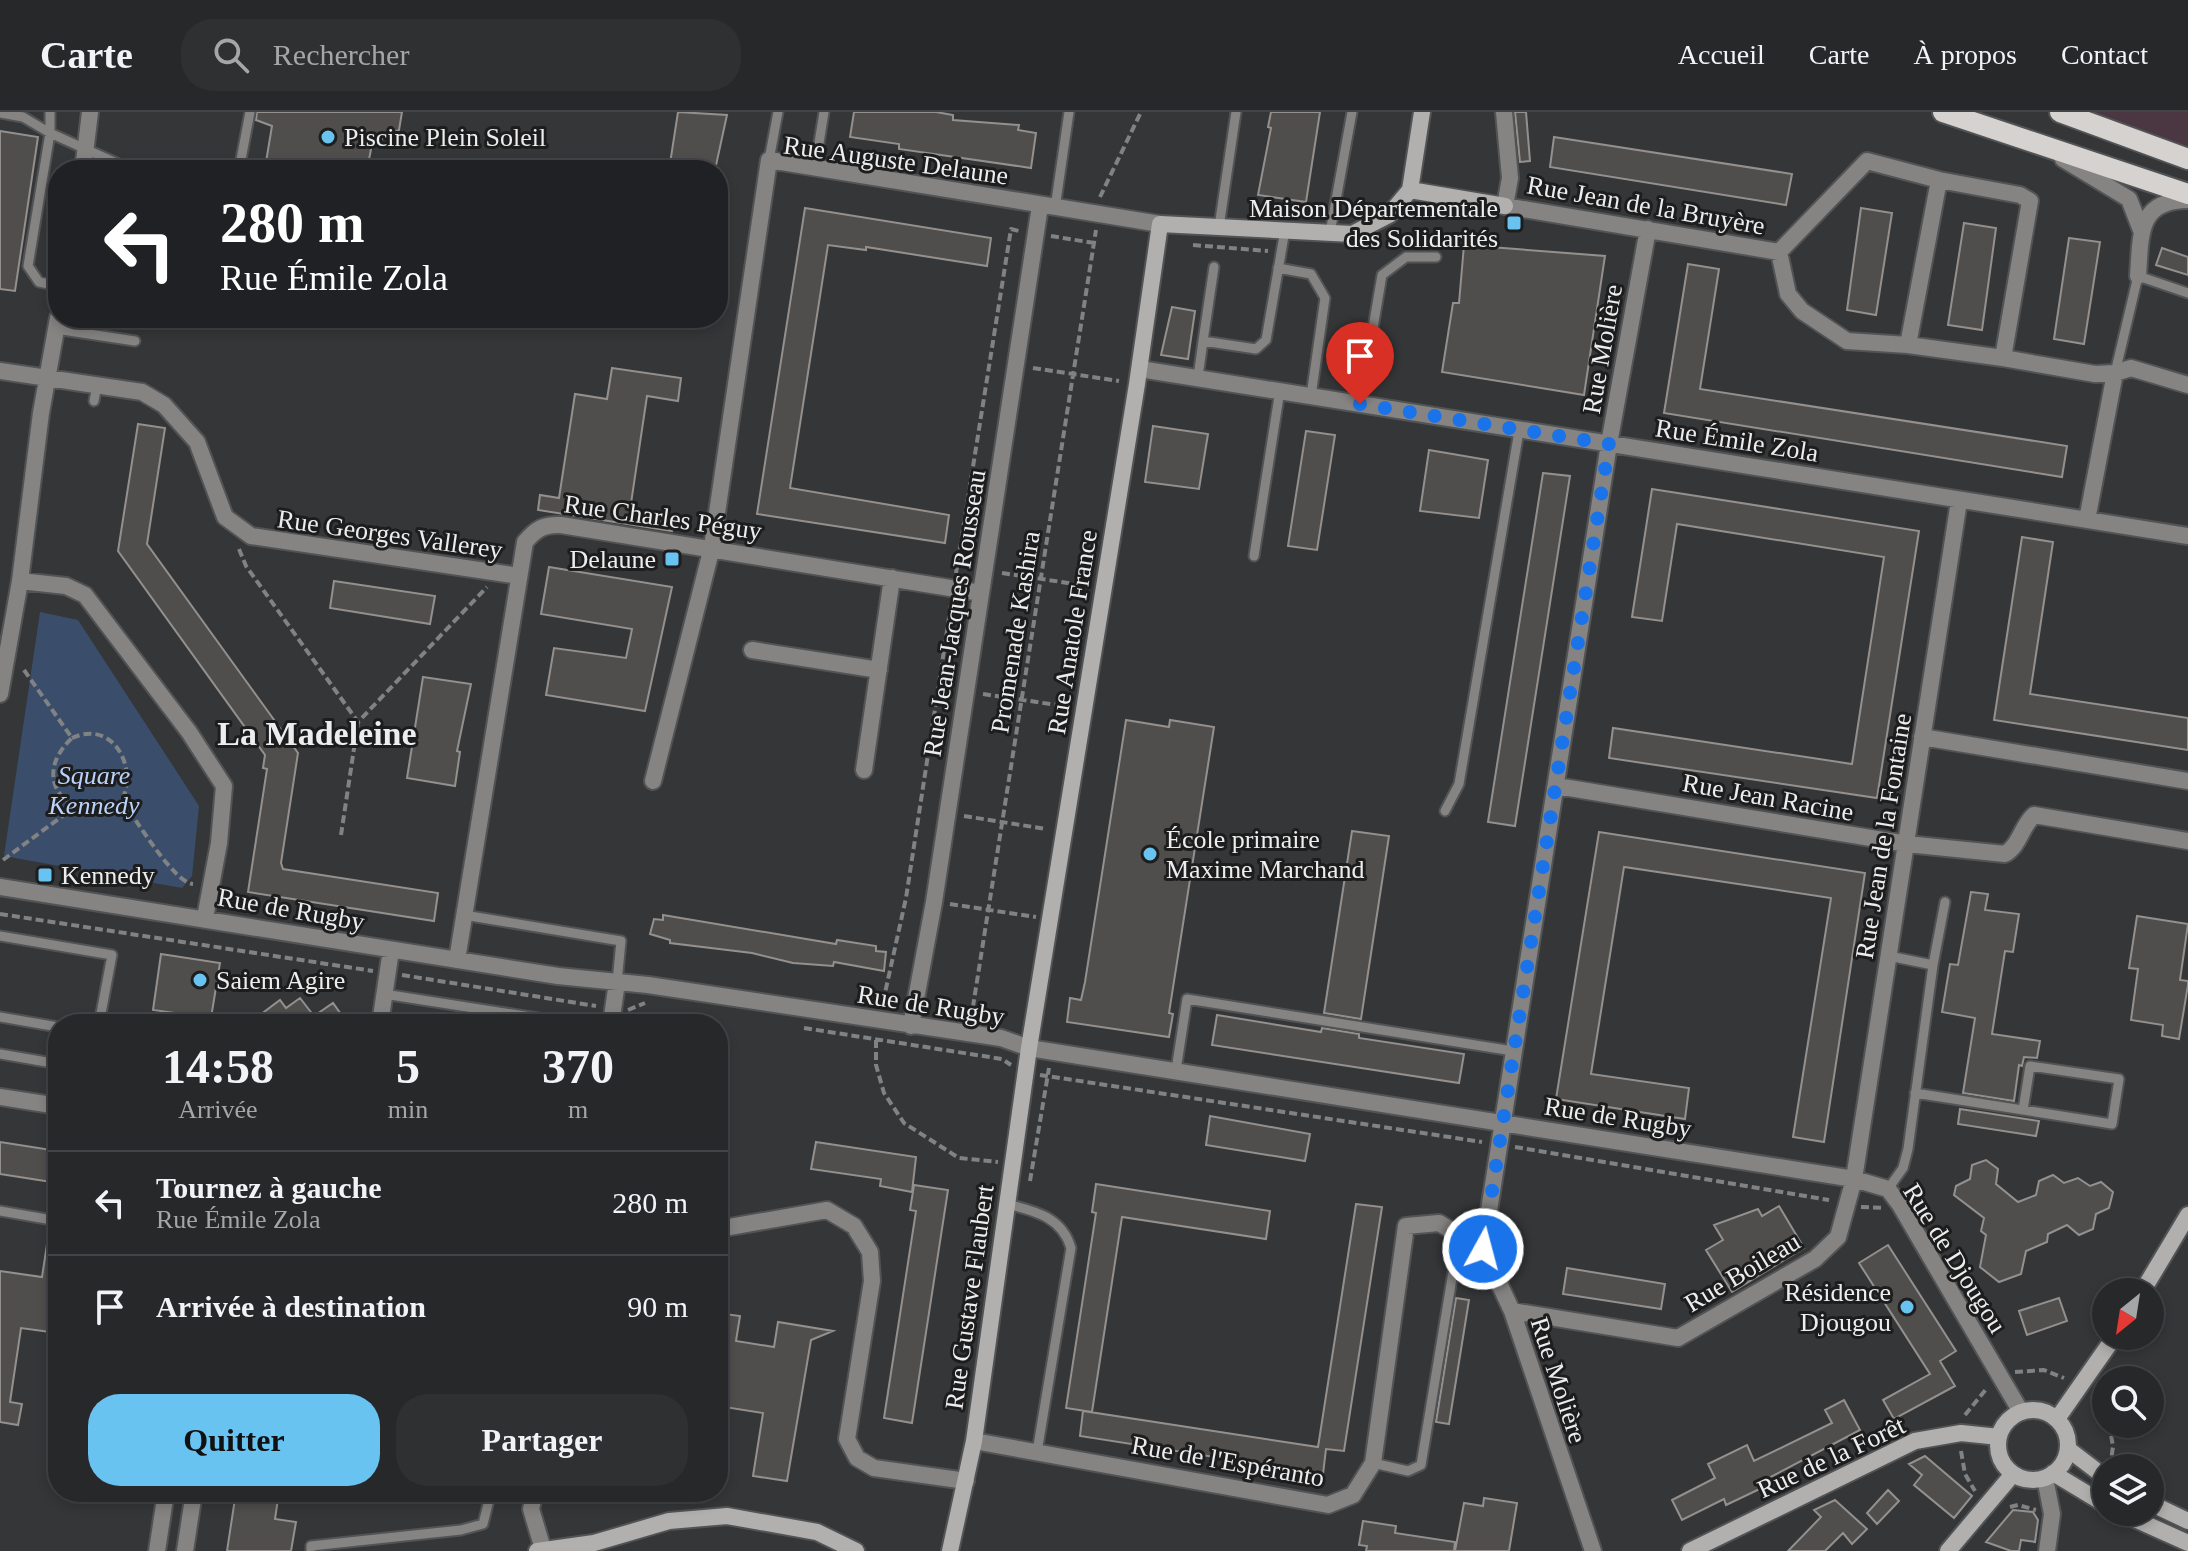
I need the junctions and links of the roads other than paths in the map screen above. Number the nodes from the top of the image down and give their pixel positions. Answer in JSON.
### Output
{"nodes":[{"id":1,"x":50,"y":112,"type":"edge"},
{"id":2,"x":90,"y":112,"type":"edge"},
{"id":3,"x":250,"y":112,"type":"edge"},
{"id":4,"x":778,"y":112,"type":"edge"},
{"id":5,"x":824,"y":112,"type":"edge"},
{"id":6,"x":1069,"y":112,"type":"edge"},
{"id":7,"x":1236,"y":112,"type":"edge"},
{"id":8,"x":1352,"y":112,"type":"edge"},
{"id":9,"x":1422,"y":112,"type":"edge"},
{"id":10,"x":1504,"y":112,"type":"edge"},
{"id":11,"x":1943,"y":112,"type":"edge"},
{"id":12,"x":2060,"y":112,"type":"edge"},
{"id":13,"x":0,"y":113,"type":"edge"},
{"id":14,"x":50,"y":133,"type":"junction"},
{"id":15,"x":2024,"y":137,"type":"junction"},
{"id":16,"x":86,"y":147,"type":"junction"},
{"id":17,"x":2188,"y":159,"type":"edge"},
{"id":18,"x":84,"y":160,"type":"edge"},
{"id":19,"x":111,"y":160,"type":"edge"},
{"id":20,"x":241,"y":160,"type":"edge"},
{"id":21,"x":769,"y":160,"type":"junction"},
{"id":22,"x":815,"y":168,"type":"junction"},
{"id":23,"x":1939,"y":180,"type":"junction"},
{"id":24,"x":1410,"y":190,"type":"junction"},
{"id":25,"x":2188,"y":197,"type":"edge"},
{"id":26,"x":1505,"y":206,"type":"junction"},
{"id":27,"x":1047,"y":207,"type":"junction"},
{"id":28,"x":1160,"y":224,"type":"junction"},
{"id":29,"x":1219,"y":227,"type":"junction"},
{"id":30,"x":1648,"y":229,"type":"junction"},
{"id":31,"x":1285,"y":230,"type":"junction"},
{"id":32,"x":2141,"y":230,"type":"junction"},
{"id":33,"x":1330,"y":233,"type":"junction"},
{"id":34,"x":1779,"y":252,"type":"junction"},
{"id":35,"x":1436,"y":257,"type":"dead end"},
{"id":36,"x":1214,"y":267,"type":"dead end"},
{"id":37,"x":1278,"y":268,"type":"junction"},
{"id":38,"x":2138,"y":276,"type":"junction"},
{"id":39,"x":48,"y":284,"type":"edge"},
{"id":40,"x":2188,"y":293,"type":"edge"},
{"id":41,"x":56,"y":328,"type":"edge"},
{"id":42,"x":79,"y":328,"type":"edge"},
{"id":43,"x":135,"y":341,"type":"dead end"},
{"id":44,"x":1203,"y":341,"type":"junction"},
{"id":45,"x":1908,"y":345,"type":"junction"},
{"id":46,"x":2003,"y":358,"type":"junction"},
{"id":47,"x":0,"y":371,"type":"edge"},
{"id":48,"x":2115,"y":373,"type":"junction"},
{"id":49,"x":1138,"y":376,"type":"junction"},
{"id":50,"x":1198,"y":377,"type":"junction"},
{"id":51,"x":47,"y":378,"type":"junction"},
{"id":52,"x":2188,"y":385,"type":"edge"},
{"id":53,"x":1280,"y":390,"type":"junction"},
{"id":54,"x":1311,"y":396,"type":"junction"},
{"id":55,"x":1360,"y":404,"type":"junction"},
{"id":56,"x":1519,"y":431,"type":"junction"},
{"id":57,"x":1609,"y":444,"type":"junction"},
{"id":58,"x":1959,"y":501,"type":"junction"},
{"id":59,"x":2087,"y":520,"type":"junction"},
{"id":60,"x":2188,"y":536,"type":"edge"},
{"id":61,"x":712,"y":547,"type":"junction"},
{"id":62,"x":1254,"y":556,"type":"dead end"},
{"id":63,"x":519,"y":576,"type":"junction"},
{"id":64,"x":892,"y":578,"type":"junction"},
{"id":65,"x":20,"y":581,"type":"junction"},
{"id":66,"x":981,"y":593,"type":"junction"},
{"id":67,"x":752,"y":650,"type":"dead end"},
{"id":68,"x":879,"y":670,"type":"junction"},
{"id":69,"x":1,"y":684,"type":"edge"},
{"id":70,"x":1922,"y":737,"type":"junction"},
{"id":71,"x":864,"y":770,"type":"dead end"},
{"id":72,"x":653,"y":781,"type":"dead end"},
{"id":73,"x":2188,"y":781,"type":"edge"},
{"id":74,"x":1557,"y":786,"type":"junction"},
{"id":75,"x":1445,"y":811,"type":"dead end"},
{"id":76,"x":2188,"y":841,"type":"edge"},
{"id":77,"x":1907,"y":844,"type":"junction"},
{"id":78,"x":0,"y":887,"type":"edge"},
{"id":79,"x":1945,"y":902,"type":"dead end"},
{"id":80,"x":464,"y":915,"type":"junction"},
{"id":81,"x":205,"y":918,"type":"junction"},
{"id":82,"x":0,"y":936,"type":"edge"},
{"id":83,"x":391,"y":950,"type":"junction"},
{"id":84,"x":1889,"y":956,"type":"junction"},
{"id":85,"x":457,"y":960,"type":"junction"},
{"id":86,"x":1933,"y":965,"type":"junction"},
{"id":87,"x":617,"y":982,"type":"junction"},
{"id":88,"x":384,"y":994,"type":"junction"},
{"id":89,"x":101,"y":1014,"type":"edge"},
{"id":90,"x":381,"y":1014,"type":"edge"},
{"id":91,"x":512,"y":1014,"type":"edge"},
{"id":92,"x":612,"y":1014,"type":"edge"},
{"id":93,"x":0,"y":1017,"type":"edge"},
{"id":94,"x":48,"y":1025,"type":"edge"},
{"id":95,"x":911,"y":1026,"type":"junction"},
{"id":96,"x":1029,"y":1048,"type":"junction"},
{"id":97,"x":1513,"y":1051,"type":"junction"},
{"id":98,"x":0,"y":1054,"type":"edge"},
{"id":99,"x":48,"y":1062,"type":"edge"},
{"id":100,"x":1176,"y":1070,"type":"junction"},
{"id":101,"x":1915,"y":1093,"type":"junction"},
{"id":102,"x":0,"y":1097,"type":"edge"},
{"id":103,"x":48,"y":1104,"type":"edge"},
{"id":104,"x":2023,"y":1110,"type":"junction"},
{"id":105,"x":1500,"y":1122,"type":"junction"},
{"id":106,"x":1854,"y":1179,"type":"junction"},
{"id":107,"x":1888,"y":1189,"type":"junction"},
{"id":108,"x":1007,"y":1204,"type":"junction"},
{"id":109,"x":0,"y":1211,"type":"edge"},
{"id":110,"x":2188,"y":1215,"type":"edge"},
{"id":111,"x":48,"y":1219,"type":"edge"},
{"id":112,"x":728,"y":1227,"type":"edge"},
{"id":113,"x":1483,"y":1249,"type":"junction"},
{"id":114,"x":2150,"y":1278,"type":"edge"},
{"id":115,"x":1512,"y":1311,"type":"junction"},
{"id":116,"x":2105,"y":1350,"type":"edge"},
{"id":117,"x":2021,"y":1412,"type":"junction"},
{"id":118,"x":2057,"y":1419,"type":"junction"},
{"id":119,"x":1999,"y":1437,"type":"junction"},
{"id":120,"x":974,"y":1441,"type":"junction"},
{"id":121,"x":2068,"y":1449,"type":"junction"},
{"id":122,"x":1037,"y":1452,"type":"junction"},
{"id":123,"x":1373,"y":1463,"type":"junction"},
{"id":124,"x":2092,"y":1463,"type":"edge"},
{"id":125,"x":2013,"y":1474,"type":"junction"},
{"id":126,"x":2049,"y":1476,"type":"junction"},
{"id":127,"x":966,"y":1481,"type":"junction"},
{"id":128,"x":2092,"y":1498,"type":"edge"},
{"id":129,"x":164,"y":1502,"type":"edge"},
{"id":130,"x":192,"y":1502,"type":"edge"},
{"id":131,"x":488,"y":1502,"type":"edge"},
{"id":132,"x":533,"y":1502,"type":"edge"},
{"id":133,"x":2164,"y":1510,"type":"edge"},
{"id":134,"x":2188,"y":1521,"type":"edge"},
{"id":135,"x":2150,"y":1526,"type":"edge"},
{"id":136,"x":2188,"y":1543,"type":"edge"},
{"id":137,"x":540,"y":1550,"type":"edge"},
{"id":138,"x":157,"y":1551,"type":"edge"},
{"id":139,"x":185,"y":1551,"type":"edge"},
{"id":140,"x":311,"y":1551,"type":"edge"},
{"id":141,"x":856,"y":1551,"type":"edge"},
{"id":142,"x":950,"y":1551,"type":"edge"},
{"id":143,"x":1593,"y":1551,"type":"edge"},
{"id":144,"x":1690,"y":1551,"type":"edge"},
{"id":145,"x":1948,"y":1551,"type":"edge"},
{"id":146,"x":2047,"y":1551,"type":"edge"}],
"edges":[{"from":1,"to":14,"type":"lane"},
{"from":2,"to":16,"type":"street"},
{"from":3,"to":20,"type":"lane"},
{"from":4,"to":21,"type":"lane"},
{"from":5,"to":22,"type":"lane"},
{"from":6,"to":27,"type":"lane"},
{"from":7,"to":29,"type":"lane"},
{"from":8,"to":33,"type":"lane"},
{"from":9,"to":24,"type":"street"},
{"from":10,"to":26,"type":"street","name":"Rue Jean de la Bruyère"},
{"from":11,"to":15,"type":"main road"},
{"from":12,"to":17,"type":"main road"},
{"from":13,"to":14,"type":"lane"},
{"from":14,"to":16,"type":"lane"},
{"from":14,"to":39,"type":"lane"},
{"from":15,"to":25,"type":"main road"},
{"from":15,"to":32,"type":"street"},
{"from":16,"to":18,"type":"street"},
{"from":16,"to":19,"type":"lane"},
{"from":21,"to":22,"type":"street","name":"Rue Auguste Delaune"},
{"from":21,"to":61,"type":"street","name":"Rue Auguste Delaune"},
{"from":22,"to":27,"type":"street","name":"Rue Auguste Delaune"},
{"from":23,"to":34,"type":"street","name":"Rue Jean de la Bruyère"},
{"from":23,"to":45,"type":"street"},
{"from":23,"to":46,"type":"street"},
{"from":24,"to":26,"type":"street","name":"Rue Jean de la Bruyère"},
{"from":24,"to":33,"type":"street"},
{"from":25,"to":32,"type":"street"},
{"from":26,"to":30,"type":"street","name":"Rue Jean de la Bruyère"},
{"from":27,"to":28,"type":"street","name":"Rue Auguste Delaune"},
{"from":27,"to":66,"type":"street","name":"Rue Jean-Jacques Rousseau"},
{"from":28,"to":29,"type":"street"},
{"from":28,"to":49,"type":"street","name":"Rue Anatole France"},
{"from":29,"to":31,"type":"street"},
{"from":30,"to":34,"type":"street","name":"Rue Jean de la Bruyère"},
{"from":30,"to":57,"type":"street","name":"Rue Molière"},
{"from":31,"to":33,"type":"street"},
{"from":31,"to":37,"type":"lane"},
{"from":32,"to":38,"type":"street"},
{"from":34,"to":45,"type":"street","name":"Rue Jean de la Bruyère"},
{"from":35,"to":55,"type":"lane"},
{"from":36,"to":44,"type":"lane"},
{"from":37,"to":44,"type":"lane"},
{"from":37,"to":54,"type":"lane"},
{"from":38,"to":40,"type":"lane"},
{"from":38,"to":48,"type":"lane"},
{"from":41,"to":51,"type":"street"},
{"from":42,"to":43,"type":"lane"},
{"from":44,"to":50,"type":"lane"},
{"from":45,"to":46,"type":"street","name":"Rue Jean de la Bruyère"},
{"from":46,"to":48,"type":"street"},
{"from":47,"to":51,"type":"street"},
{"from":48,"to":52,"type":"street"},
{"from":48,"to":59,"type":"street"},
{"from":49,"to":50,"type":"street","name":"Rue Émile Zola"},
{"from":49,"to":96,"type":"street","name":"Rue Anatole France"},
{"from":50,"to":53,"type":"street","name":"Rue Émile Zola"},
{"from":51,"to":63,"type":"street","name":"Rue Georges Vallerey"},
{"from":51,"to":65,"type":"street"},
{"from":53,"to":54,"type":"street","name":"Rue Émile Zola"},
{"from":53,"to":62,"type":"lane"},
{"from":54,"to":55,"type":"street","name":"Rue Émile Zola"},
{"from":55,"to":56,"type":"street","name":"Rue Émile Zola"},
{"from":56,"to":57,"type":"street","name":"Rue Émile Zola"},
{"from":56,"to":75,"type":"lane"},
{"from":57,"to":58,"type":"street","name":"Rue Émile Zola"},
{"from":57,"to":74,"type":"street","name":"Rue Molière"},
{"from":58,"to":59,"type":"street","name":"Rue Émile Zola"},
{"from":58,"to":70,"type":"street","name":"Rue Jean de la Fontaine"},
{"from":59,"to":60,"type":"street","name":"Rue Émile Zola"},
{"from":61,"to":63,"type":"street","name":"Rue Charles Péguy"},
{"from":61,"to":64,"type":"street","name":"Rue Charles Péguy"},
{"from":61,"to":72,"type":"street","name":"Rue Auguste Delaune"},
{"from":63,"to":80,"type":"street","name":"Rue Charles Péguy"},
{"from":64,"to":66,"type":"street","name":"Rue Charles Péguy"},
{"from":64,"to":68,"type":"street"},
{"from":65,"to":69,"type":"street"},
{"from":65,"to":81,"type":"street"},
{"from":66,"to":95,"type":"street","name":"Rue Jean-Jacques Rousseau"},
{"from":67,"to":68,"type":"street"},
{"from":68,"to":71,"type":"street"},
{"from":70,"to":73,"type":"street"},
{"from":70,"to":77,"type":"street","name":"Rue Jean de la Fontaine"},
{"from":74,"to":77,"type":"street","name":"Rue Jean Racine"},
{"from":74,"to":97,"type":"street","name":"Rue Molière"},
{"from":76,"to":77,"type":"street","name":"Rue Jean Racine"},
{"from":77,"to":84,"type":"street","name":"Rue Jean de la Fontaine"},
{"from":78,"to":81,"type":"street","name":"Rue de Rugby"},
{"from":79,"to":86,"type":"lane"},
{"from":80,"to":85,"type":"street","name":"Rue Charles Péguy"},
{"from":80,"to":87,"type":"lane"},
{"from":81,"to":83,"type":"street","name":"Rue de Rugby"},
{"from":82,"to":89,"type":"lane"},
{"from":83,"to":85,"type":"street","name":"Rue de Rugby"},
{"from":83,"to":88,"type":"street"},
{"from":84,"to":86,"type":"lane"},
{"from":84,"to":106,"type":"street","name":"Rue Jean de la Fontaine"},
{"from":85,"to":87,"type":"street","name":"Rue de Rugby"},
{"from":86,"to":101,"type":"lane"},
{"from":87,"to":92,"type":"street"},
{"from":87,"to":95,"type":"street","name":"Rue de Rugby"},
{"from":88,"to":90,"type":"street"},
{"from":88,"to":91,"type":"lane"},
{"from":93,"to":94,"type":"lane"},
{"from":95,"to":96,"type":"street","name":"Rue de Rugby"},
{"from":96,"to":100,"type":"street","name":"Rue de Rugby"},
{"from":96,"to":108,"type":"street","name":"Rue Gustave Flaubert"},
{"from":97,"to":100,"type":"lane"},
{"from":97,"to":105,"type":"street","name":"Rue Molière"},
{"from":98,"to":99,"type":"lane"},
{"from":100,"to":105,"type":"street","name":"Rue de Rugby"},
{"from":101,"to":104,"type":"lane"},
{"from":101,"to":107,"type":"lane"},
{"from":102,"to":103,"type":"street"},
{"from":104,"to":104,"type":"lane"},
{"from":105,"to":106,"type":"street","name":"Rue de Rugby"},
{"from":105,"to":113,"type":"street","name":"Rue Molière"},
{"from":106,"to":107,"type":"street","name":"Rue de Djougou"},
{"from":106,"to":115,"type":"street","name":"Rue Boileau"},
{"from":107,"to":117,"type":"street","name":"Rue de Djougou"},
{"from":108,"to":120,"type":"street","name":"Rue Gustave Flaubert"},
{"from":108,"to":122,"type":"lane"},
{"from":109,"to":111,"type":"lane"},
{"from":110,"to":114,"type":"street"},
{"from":112,"to":127,"type":"street"},
{"from":113,"to":115,"type":"street","name":"Rue Molière"},
{"from":113,"to":123,"type":"lane"},
{"from":113,"to":123,"type":"street","name":"Rue de l'Espéranto"},
{"from":115,"to":143,"type":"street","name":"Rue Molière"},
{"from":116,"to":118,"type":"street"},
{"from":117,"to":118,"type":"street"},
{"from":117,"to":119,"type":"street"},
{"from":118,"to":121,"type":"street"},
{"from":119,"to":125,"type":"street"},
{"from":119,"to":144,"type":"street","name":"Rue de la Forêt"},
{"from":120,"to":122,"type":"street","name":"Rue de l'Espéranto"},
{"from":120,"to":127,"type":"street","name":"Rue Gustave Flaubert"},
{"from":121,"to":124,"type":"street"},
{"from":121,"to":126,"type":"street"},
{"from":122,"to":123,"type":"street","name":"Rue de l'Espéranto"},
{"from":125,"to":126,"type":"street"},
{"from":125,"to":145,"type":"street"},
{"from":126,"to":128,"type":"street"},
{"from":126,"to":146,"type":"street"},
{"from":127,"to":142,"type":"street","name":"Rue Gustave Flaubert"},
{"from":129,"to":138,"type":"street"},
{"from":130,"to":139,"type":"street"},
{"from":131,"to":140,"type":"lane"},
{"from":132,"to":137,"type":"street"},
{"from":133,"to":134,"type":"street"},
{"from":135,"to":136,"type":"street"},
{"from":137,"to":141,"type":"street"}]}
